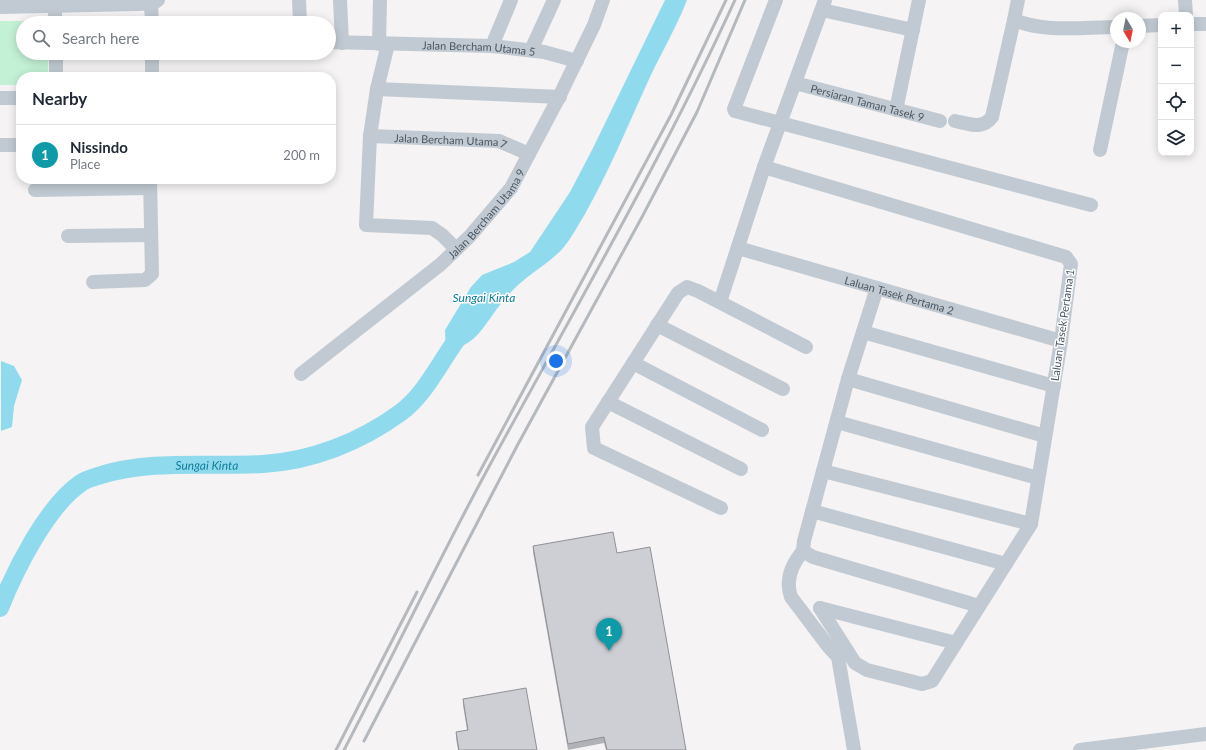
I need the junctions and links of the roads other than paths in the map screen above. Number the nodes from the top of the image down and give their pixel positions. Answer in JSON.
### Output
{"nodes":[{"id":1,"x":299,"y":0,"type":"edge"},
{"id":2,"x":340,"y":0,"type":"edge"},
{"id":3,"x":380,"y":0,"type":"edge"},
{"id":4,"x":511,"y":0,"type":"edge"},
{"id":5,"x":554,"y":0,"type":"edge"},
{"id":6,"x":603,"y":0,"type":"edge"},
{"id":7,"x":776,"y":0,"type":"edge"},
{"id":8,"x":919,"y":0,"type":"edge"},
{"id":9,"x":1018,"y":0,"type":"edge"},
{"id":10,"x":1185,"y":0,"type":"edge"},
{"id":11,"x":155,"y":2,"type":"edge"},
{"id":12,"x":823,"y":5,"type":"edge"},
{"id":13,"x":55,"y":6,"type":"junction"},
{"id":14,"x":0,"y":7,"type":"edge"},
{"id":15,"x":1186,"y":12,"type":"edge"},
{"id":16,"x":55,"y":16,"type":"edge"},
{"id":17,"x":153,"y":16,"type":"edge"},
{"id":18,"x":300,"y":16,"type":"edge"},
{"id":19,"x":1014,"y":20,"type":"junction"},
{"id":20,"x":1194,"y":24,"type":"edge"},
{"id":21,"x":1206,"y":24,"type":"edge"},
{"id":22,"x":1158,"y":25,"type":"edge"},
{"id":23,"x":1146,"y":26,"type":"edge"},
{"id":24,"x":1110,"y":27,"type":"edge"},
{"id":25,"x":912,"y":30,"type":"junction"},
{"id":26,"x":336,"y":34,"type":"edge"},
{"id":27,"x":336,"y":43,"type":"edge"},
{"id":28,"x":384,"y":44,"type":"junction"},
{"id":29,"x":492,"y":46,"type":"junction"},
{"id":30,"x":1122,"y":48,"type":"edge"},
{"id":31,"x":531,"y":50,"type":"junction"},
{"id":32,"x":56,"y":60,"type":"edge"},
{"id":33,"x":152,"y":60,"type":"edge"},
{"id":34,"x":577,"y":61,"type":"junction"},
{"id":35,"x":56,"y":72,"type":"edge"},
{"id":36,"x":152,"y":72,"type":"edge"},
{"id":37,"x":794,"y":83,"type":"junction"},
{"id":38,"x":377,"y":89,"type":"junction"},
{"id":39,"x":560,"y":97,"type":"junction"},
{"id":40,"x":0,"y":98,"type":"edge"},
{"id":41,"x":16,"y":98,"type":"edge"},
{"id":42,"x":896,"y":110,"type":"junction"},
{"id":43,"x":940,"y":121,"type":"dead end"},
{"id":44,"x":955,"y":121,"type":"dead end"},
{"id":45,"x":780,"y":124,"type":"junction"},
{"id":46,"x":370,"y":136,"type":"junction"},
{"id":47,"x":1,"y":145,"type":"edge"},
{"id":48,"x":16,"y":145,"type":"edge"},
{"id":49,"x":1100,"y":150,"type":"dead end"},
{"id":50,"x":529,"y":154,"type":"junction"},
{"id":51,"x":764,"y":167,"type":"junction"},
{"id":52,"x":150,"y":184,"type":"edge"},
{"id":53,"x":35,"y":190,"type":"dead end"},
{"id":54,"x":1091,"y":205,"type":"dead end"},
{"id":55,"x":151,"y":235,"type":"junction"},
{"id":56,"x":68,"y":236,"type":"dead end"},
{"id":57,"x":738,"y":248,"type":"junction"},
{"id":58,"x":456,"y":249,"type":"junction"},
{"id":59,"x":93,"y":282,"type":"dead end"},
{"id":60,"x":877,"y":288,"type":"junction"},
{"id":61,"x":720,"y":302,"type":"junction"},
{"id":62,"x":657,"y":325,"type":"junction"},
{"id":63,"x":863,"y":332,"type":"junction"},
{"id":64,"x":1061,"y":340,"type":"junction"},
{"id":65,"x":806,"y":347,"type":"dead end"},
{"id":66,"x":633,"y":363,"type":"junction"},
{"id":67,"x":301,"y":374,"type":"dead end"},
{"id":68,"x":848,"y":379,"type":"junction"},
{"id":69,"x":1054,"y":386,"type":"junction"},
{"id":70,"x":783,"y":388,"type":"dead end"},
{"id":71,"x":608,"y":402,"type":"junction"},
{"id":72,"x":836,"y":422,"type":"junction"},
{"id":73,"x":762,"y":430,"type":"dead end"},
{"id":74,"x":1045,"y":436,"type":"junction"},
{"id":75,"x":741,"y":469,"type":"dead end"},
{"id":76,"x":823,"y":471,"type":"junction"},
{"id":77,"x":1038,"y":478,"type":"junction"},
{"id":78,"x":721,"y":508,"type":"dead end"},
{"id":79,"x":812,"y":511,"type":"junction"},
{"id":80,"x":1031,"y":524,"type":"junction"},
{"id":81,"x":803,"y":551,"type":"junction"},
{"id":82,"x":1006,"y":564,"type":"junction"},
{"id":83,"x":979,"y":606,"type":"junction"},
{"id":84,"x":956,"y":643,"type":"junction"},
{"id":85,"x":1206,"y":734,"type":"edge"},
{"id":86,"x":854,"y":750,"type":"edge"},
{"id":87,"x":1080,"y":750,"type":"edge"}],
"edges":[{"from":1,"to":18,"type":"street"},
{"from":2,"to":26,"type":"street"},
{"from":3,"to":28,"type":"street"},
{"from":4,"to":29,"type":"street"},
{"from":5,"to":31,"type":"street"},
{"from":6,"to":34,"type":"street","name":"Jalan Bercham Utama 9"},
{"from":7,"to":45,"type":"street"},
{"from":8,"to":25,"type":"street"},
{"from":9,"to":19,"type":"street"},
{"from":10,"to":15,"type":"street"},
{"from":11,"to":13,"type":"street"},
{"from":11,"to":17,"type":"street"},
{"from":12,"to":25,"type":"street"},
{"from":12,"to":37,"type":"street"},
{"from":13,"to":14,"type":"street"},
{"from":13,"to":16,"type":"street"},
{"from":19,"to":24,"type":"street"},
{"from":19,"to":44,"type":"street"},
{"from":20,"to":21,"type":"street"},
{"from":22,"to":23,"type":"street"},
{"from":25,"to":42,"type":"street"},
{"from":27,"to":28,"type":"street","name":"Jalan Bercham Utama 5"},
{"from":28,"to":29,"type":"street","name":"Jalan Bercham Utama 5"},
{"from":28,"to":38,"type":"street"},
{"from":29,"to":31,"type":"street","name":"Jalan Bercham Utama 5"},
{"from":30,"to":49,"type":"street"},
{"from":31,"to":34,"type":"street","name":"Jalan Bercham Utama 5"},
{"from":32,"to":35,"type":"street"},
{"from":33,"to":36,"type":"street"},
{"from":34,"to":39,"type":"street","name":"Jalan Bercham Utama 9"},
{"from":37,"to":42,"type":"street","name":"Persiaran Taman Tasek 9"},
{"from":37,"to":45,"type":"street"},
{"from":38,"to":39,"type":"street"},
{"from":38,"to":46,"type":"street"},
{"from":39,"to":50,"type":"street","name":"Jalan Bercham Utama 9"},
{"from":40,"to":41,"type":"street"},
{"from":42,"to":43,"type":"street","name":"Persiaran Taman Tasek 9"},
{"from":45,"to":51,"type":"street"},
{"from":45,"to":54,"type":"street"},
{"from":46,"to":50,"type":"street","name":"Jalan Bercham Utama 7"},
{"from":46,"to":58,"type":"street"},
{"from":47,"to":48,"type":"street"},
{"from":50,"to":58,"type":"street","name":"Jalan Bercham Utama 9"},
{"from":51,"to":57,"type":"street"},
{"from":51,"to":64,"type":"street","name":"Laluan Tasek Pertama 1"},
{"from":52,"to":53,"type":"street"},
{"from":52,"to":55,"type":"street"},
{"from":55,"to":56,"type":"street"},
{"from":55,"to":59,"type":"street"},
{"from":57,"to":60,"type":"street","name":"Laluan Tasek Pertama 2"},
{"from":57,"to":61,"type":"street"},
{"from":58,"to":67,"type":"street","name":"Jalan Bercham Utama 9"},
{"from":60,"to":63,"type":"street"},
{"from":60,"to":64,"type":"street","name":"Laluan Tasek Pertama 2"},
{"from":61,"to":62,"type":"street"},
{"from":61,"to":65,"type":"street"},
{"from":62,"to":66,"type":"street"},
{"from":62,"to":70,"type":"street"},
{"from":63,"to":68,"type":"street"},
{"from":63,"to":69,"type":"street"},
{"from":64,"to":69,"type":"street","name":"Laluan Tasek Pertama 1"},
{"from":66,"to":71,"type":"street"},
{"from":66,"to":73,"type":"street"},
{"from":68,"to":72,"type":"street"},
{"from":68,"to":74,"type":"street"},
{"from":69,"to":74,"type":"street","name":"Laluan Tasek Pertama 1"},
{"from":71,"to":75,"type":"street"},
{"from":71,"to":78,"type":"street"},
{"from":72,"to":76,"type":"street"},
{"from":72,"to":77,"type":"street"},
{"from":74,"to":77,"type":"street","name":"Laluan Tasek Pertama 1"},
{"from":76,"to":79,"type":"street"},
{"from":76,"to":80,"type":"street"},
{"from":77,"to":80,"type":"street","name":"Laluan Tasek Pertama 1"},
{"from":79,"to":81,"type":"street"},
{"from":79,"to":82,"type":"street"},
{"from":80,"to":82,"type":"street","name":"Laluan Tasek Pertama 1"},
{"from":81,"to":83,"type":"street"},
{"from":81,"to":86,"type":"street"},
{"from":82,"to":83,"type":"street","name":"Laluan Tasek Pertama 1"},
{"from":83,"to":84,"type":"street","name":"Laluan Tasek Pertama 1"},
{"from":84,"to":84,"type":"street","name":"Laluan Tasek Pertama 1"},
{"from":85,"to":87,"type":"street"}]}
